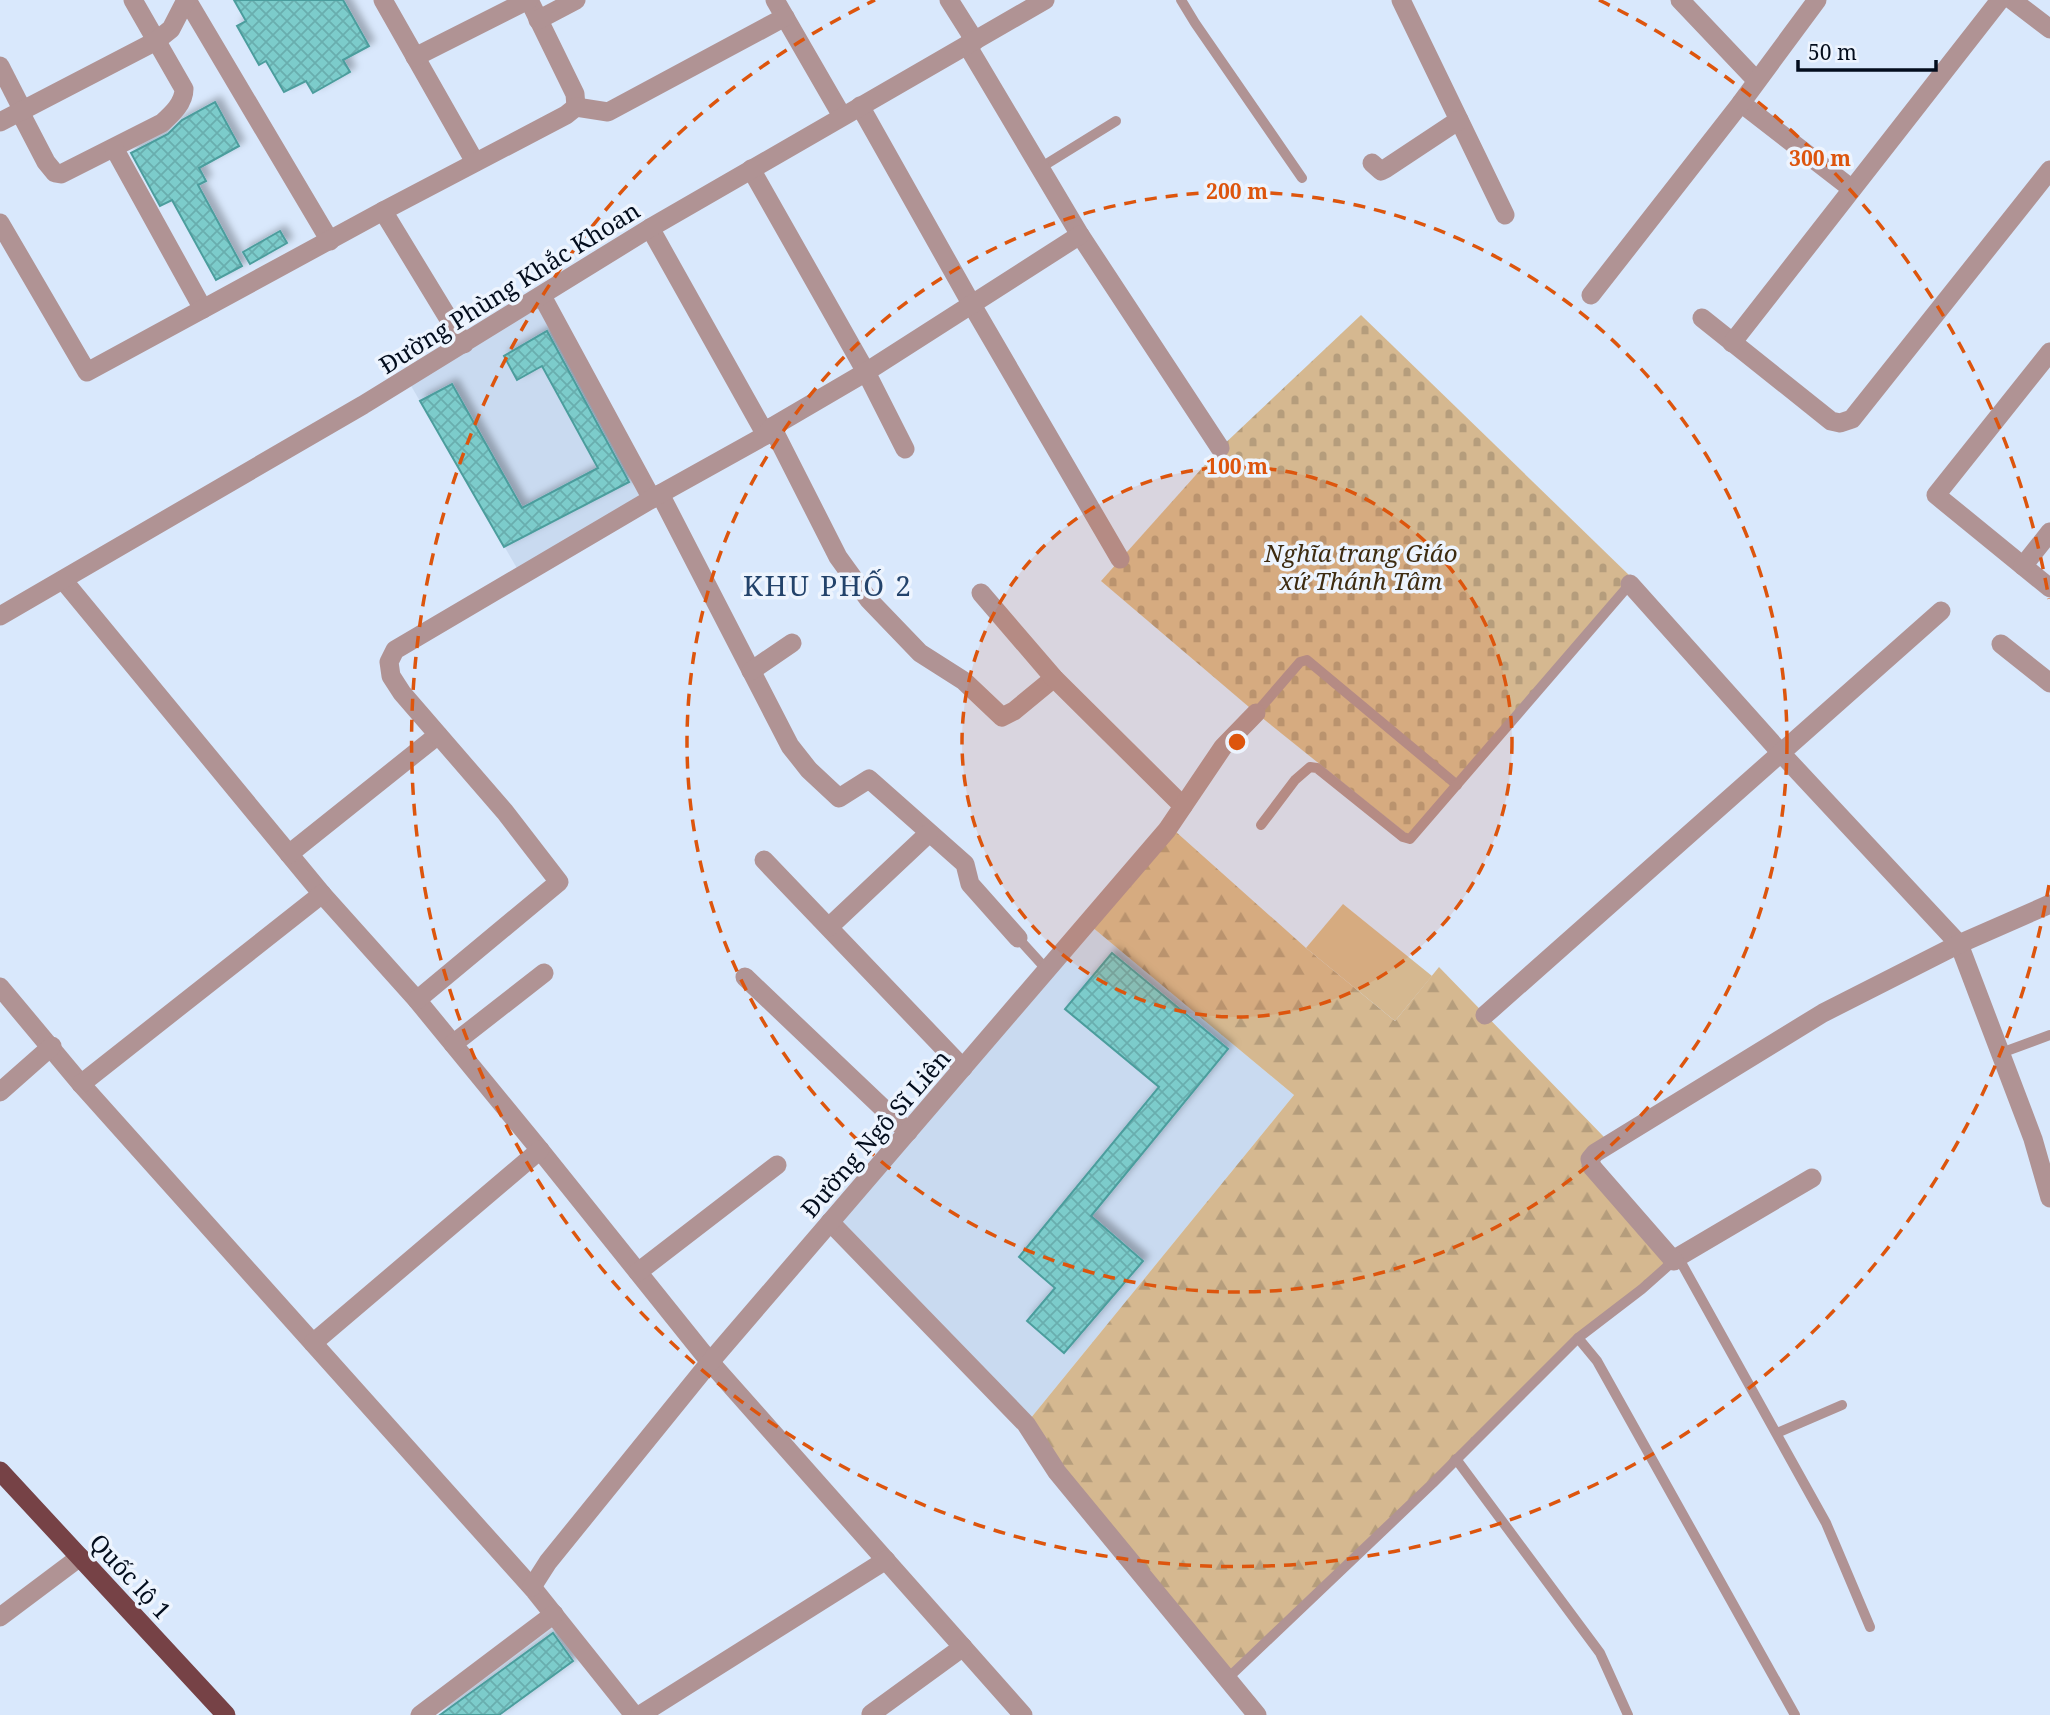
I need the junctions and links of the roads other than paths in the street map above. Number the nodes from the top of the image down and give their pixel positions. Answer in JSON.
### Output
{"nodes":[{"id":1,"x":133,"y":0,"type":"edge"},
{"id":2,"x":186,"y":0,"type":"edge"},
{"id":3,"x":383,"y":0,"type":"edge"},
{"id":4,"x":528,"y":0,"type":"edge"},
{"id":5,"x":576,"y":0,"type":"edge"},
{"id":6,"x":775,"y":0,"type":"edge"},
{"id":7,"x":949,"y":0,"type":"edge"},
{"id":8,"x":1045,"y":0,"type":"edge"},
{"id":9,"x":1181,"y":0,"type":"edge"},
{"id":10,"x":1401,"y":0,"type":"edge"},
{"id":11,"x":1680,"y":0,"type":"edge"},
{"id":12,"x":1817,"y":0,"type":"edge"},
{"id":13,"x":2000,"y":0,"type":"edge"},
{"id":14,"x":2011,"y":0,"type":"edge"},
{"id":15,"x":785,"y":17,"type":"junction"},
{"id":16,"x":538,"y":20,"type":"junction"},
{"id":17,"x":2050,"y":29,"type":"edge"},
{"id":18,"x":156,"y":41,"type":"junction"},
{"id":19,"x":971,"y":43,"type":"junction"},
{"id":20,"x":415,"y":57,"type":"junction"},
{"id":21,"x":0,"y":66,"type":"edge"},
{"id":22,"x":1756,"y":80,"type":"junction"},
{"id":23,"x":1741,"y":103,"type":"junction"},
{"id":24,"x":860,"y":106,"type":"junction"},
{"id":25,"x":576,"y":107,"type":"junction"},
{"id":26,"x":22,"y":111,"type":"junction"},
{"id":27,"x":842,"y":116,"type":"junction"},
{"id":28,"x":1459,"y":120,"type":"junction"},
{"id":29,"x":1116,"y":121,"type":"dead end"},
{"id":30,"x":0,"y":122,"type":"edge"},
{"id":31,"x":114,"y":148,"type":"junction"},
{"id":32,"x":475,"y":162,"type":"junction"},
{"id":33,"x":1372,"y":163,"type":"dead end"},
{"id":34,"x":1040,"y":168,"type":"junction"},
{"id":35,"x":751,"y":169,"type":"junction"},
{"id":36,"x":2050,"y":170,"type":"edge"},
{"id":37,"x":1302,"y":178,"type":"dead end"},
{"id":38,"x":1852,"y":190,"type":"junction"},
{"id":39,"x":383,"y":211,"type":"junction"},
{"id":40,"x":1505,"y":215,"type":"dead end"},
{"id":41,"x":0,"y":223,"type":"edge"},
{"id":42,"x":650,"y":228,"type":"junction"},
{"id":43,"x":1080,"y":235,"type":"junction"},
{"id":44,"x":330,"y":241,"type":"junction"},
{"id":45,"x":1591,"y":295,"type":"dead end"},
{"id":46,"x":542,"y":296,"type":"junction"},
{"id":47,"x":972,"y":305,"type":"junction"},
{"id":48,"x":203,"y":309,"type":"junction"},
{"id":49,"x":1702,"y":318,"type":"dead end"},
{"id":50,"x":1732,"y":343,"type":"junction"},
{"id":51,"x":464,"y":344,"type":"junction"},
{"id":52,"x":2050,"y":352,"type":"edge"},
{"id":53,"x":866,"y":372,"type":"junction"},
{"id":54,"x":769,"y":431,"type":"junction"},
{"id":55,"x":1220,"y":448,"type":"dead end"},
{"id":56,"x":905,"y":449,"type":"dead end"},
{"id":57,"x":656,"y":496,"type":"junction"},
{"id":58,"x":2050,"y":531,"type":"edge"},
{"id":59,"x":1120,"y":559,"type":"dead end"},
{"id":60,"x":2023,"y":566,"type":"junction"},
{"id":61,"x":63,"y":580,"type":"junction"},
{"id":62,"x":1630,"y":584,"type":"joint"},
{"id":63,"x":2050,"y":588,"type":"edge"},
{"id":64,"x":981,"y":593,"type":"dead end"},
{"id":65,"x":1941,"y":611,"type":"dead end"},
{"id":66,"x":0,"y":616,"type":"edge"},
{"id":67,"x":792,"y":643,"type":"dead end"},
{"id":68,"x":2001,"y":643,"type":"dead end"},
{"id":69,"x":751,"y":671,"type":"junction"},
{"id":70,"x":1054,"y":678,"type":"junction"},
{"id":71,"x":2050,"y":683,"type":"edge"},
{"id":72,"x":1256,"y":713,"type":"joint"},
{"id":73,"x":438,"y":735,"type":"junction"},
{"id":74,"x":1780,"y":753,"type":"junction"},
{"id":75,"x":1457,"y":785,"type":"junction"},
{"id":76,"x":1183,"y":807,"type":"junction"},
{"id":77,"x":1261,"y":825,"type":"dead end"},
{"id":78,"x":929,"y":833,"type":"junction"},
{"id":79,"x":289,"y":854,"type":"junction"},
{"id":80,"x":764,"y":860,"type":"dead end"},
{"id":81,"x":322,"y":894,"type":"junction"},
{"id":82,"x":2050,"y":904,"type":"edge"},
{"id":83,"x":829,"y":926,"type":"junction"},
{"id":84,"x":1018,"y":939,"type":"joint"},
{"id":85,"x":1959,"y":944,"type":"junction"},
{"id":86,"x":1047,"y":970,"type":"junction"},
{"id":87,"x":544,"y":973,"type":"dead end"},
{"id":88,"x":744,"y":977,"type":"dead end"},
{"id":89,"x":0,"y":987,"type":"edge"},
{"id":90,"x":417,"y":1000,"type":"junction"},
{"id":91,"x":1485,"y":1015,"type":"dead end"},
{"id":92,"x":2050,"y":1035,"type":"edge"},
{"id":93,"x":453,"y":1044,"type":"junction"},
{"id":94,"x":52,"y":1046,"type":"junction"},
{"id":95,"x":2001,"y":1053,"type":"junction"},
{"id":96,"x":963,"y":1068,"type":"junction"},
{"id":97,"x":81,"y":1084,"type":"junction"},
{"id":98,"x":0,"y":1092,"type":"edge"},
{"id":99,"x":908,"y":1132,"type":"junction"},
{"id":100,"x":540,"y":1150,"type":"junction"},
{"id":101,"x":777,"y":1166,"type":"dead end"},
{"id":102,"x":1812,"y":1178,"type":"dead end"},
{"id":103,"x":2050,"y":1198,"type":"edge"},
{"id":104,"x":830,"y":1222,"type":"junction"},
{"id":105,"x":1676,"y":1259,"type":"junction"},
{"id":106,"x":638,"y":1272,"type":"junction"},
{"id":107,"x":1578,"y":1338,"type":"junction"},
{"id":108,"x":313,"y":1343,"type":"junction"},
{"id":109,"x":710,"y":1362,"type":"junction"},
{"id":110,"x":1842,"y":1405,"type":"dead end"},
{"id":111,"x":1777,"y":1433,"type":"junction"},
{"id":112,"x":1457,"y":1459,"type":"junction"},
{"id":113,"x":0,"y":1471,"type":"edge"},
{"id":114,"x":80,"y":1556,"type":"junction"},
{"id":115,"x":886,"y":1560,"type":"junction"},
{"id":116,"x":532,"y":1587,"type":"junction"},
{"id":117,"x":554,"y":1614,"type":"junction"},
{"id":118,"x":0,"y":1617,"type":"edge"},
{"id":119,"x":1870,"y":1627,"type":"dead end"},
{"id":120,"x":963,"y":1647,"type":"junction"},
{"id":121,"x":1226,"y":1679,"type":"junction"},
{"id":122,"x":871,"y":1714,"type":"edge"},
{"id":123,"x":226,"y":1715,"type":"edge"},
{"id":124,"x":420,"y":1715,"type":"edge"},
{"id":125,"x":634,"y":1715,"type":"edge"},
{"id":126,"x":640,"y":1715,"type":"edge"},
{"id":127,"x":1023,"y":1715,"type":"edge"},
{"id":128,"x":1257,"y":1715,"type":"edge"},
{"id":129,"x":1628,"y":1715,"type":"edge"},
{"id":130,"x":1795,"y":1715,"type":"edge"}],
"edges":[{"from":1,"to":18,"type":"street"},
{"from":2,"to":18,"type":"street"},
{"from":2,"to":44,"type":"street"},
{"from":3,"to":20,"type":"street"},
{"from":4,"to":16,"type":"street"},
{"from":4,"to":20,"type":"street"},
{"from":5,"to":16,"type":"street"},
{"from":6,"to":15,"type":"street"},
{"from":7,"to":19,"type":"street"},
{"from":8,"to":19,"type":"street","name":"Đường Phùng Khắc Khoan"},
{"from":9,"to":37,"type":"lane"},
{"from":10,"to":28,"type":"street"},
{"from":11,"to":22,"type":"street"},
{"from":12,"to":22,"type":"street"},
{"from":13,"to":38,"type":"street"},
{"from":14,"to":17,"type":"street"},
{"from":15,"to":25,"type":"street"},
{"from":15,"to":27,"type":"street"},
{"from":16,"to":25,"type":"street"},
{"from":18,"to":26,"type":"street"},
{"from":18,"to":31,"type":"street"},
{"from":19,"to":24,"type":"street","name":"Đường Phùng Khắc Khoan"},
{"from":19,"to":34,"type":"street"},
{"from":20,"to":32,"type":"street"},
{"from":21,"to":26,"type":"street"},
{"from":22,"to":23,"type":"street"},
{"from":23,"to":38,"type":"street"},
{"from":23,"to":45,"type":"street"},
{"from":24,"to":27,"type":"street","name":"Đường Phùng Khắc Khoan"},
{"from":24,"to":47,"type":"street"},
{"from":25,"to":32,"type":"street"},
{"from":26,"to":30,"type":"street"},
{"from":26,"to":31,"type":"street"},
{"from":27,"to":35,"type":"street","name":"Đường Phùng Khắc Khoan"},
{"from":28,"to":33,"type":"street"},
{"from":28,"to":40,"type":"street"},
{"from":29,"to":34,"type":"lane"},
{"from":31,"to":48,"type":"street"},
{"from":32,"to":39,"type":"street"},
{"from":34,"to":43,"type":"street"},
{"from":35,"to":42,"type":"street","name":"Đường Phùng Khắc Khoan"},
{"from":35,"to":53,"type":"street"},
{"from":36,"to":50,"type":"street"},
{"from":38,"to":50,"type":"street"},
{"from":39,"to":44,"type":"street"},
{"from":39,"to":51,"type":"street"},
{"from":41,"to":48,"type":"street"},
{"from":42,"to":46,"type":"street","name":"Đường Phùng Khắc Khoan"},
{"from":42,"to":54,"type":"street"},
{"from":43,"to":47,"type":"street"},
{"from":43,"to":55,"type":"street"},
{"from":44,"to":48,"type":"street"},
{"from":46,"to":51,"type":"street","name":"Đường Phùng Khắc Khoan"},
{"from":46,"to":57,"type":"street"},
{"from":47,"to":53,"type":"street"},
{"from":47,"to":59,"type":"street"},
{"from":49,"to":50,"type":"street"},
{"from":51,"to":61,"type":"street","name":"Đường Phùng Khắc Khoan"},
{"from":52,"to":60,"type":"street"},
{"from":53,"to":54,"type":"street"},
{"from":53,"to":56,"type":"street"},
{"from":54,"to":57,"type":"street"},
{"from":54,"to":70,"type":"street"},
{"from":57,"to":69,"type":"street"},
{"from":57,"to":73,"type":"street"},
{"from":58,"to":60,"type":"street"},
{"from":60,"to":63,"type":"street"},
{"from":61,"to":66,"type":"street","name":"Đường Phùng Khắc Khoan"},
{"from":61,"to":79,"type":"street"},
{"from":62,"to":74,"type":"street"},
{"from":62,"to":75,"type":"lane"},
{"from":64,"to":70,"type":"street"},
{"from":65,"to":74,"type":"street"},
{"from":67,"to":69,"type":"street"},
{"from":68,"to":71,"type":"street"},
{"from":69,"to":78,"type":"street"},
{"from":70,"to":76,"type":"street"},
{"from":72,"to":75,"type":"lane"},
{"from":72,"to":76,"type":"street","name":"Đường Ngô Sĩ Liên"},
{"from":73,"to":79,"type":"street"},
{"from":73,"to":90,"type":"street"},
{"from":74,"to":85,"type":"street"},
{"from":74,"to":91,"type":"street"},
{"from":75,"to":77,"type":"lane"},
{"from":76,"to":86,"type":"street","name":"Đường Ngô Sĩ Liên"},
{"from":78,"to":83,"type":"street"},
{"from":78,"to":84,"type":"street"},
{"from":79,"to":81,"type":"street"},
{"from":80,"to":83,"type":"street"},
{"from":81,"to":90,"type":"street"},
{"from":81,"to":97,"type":"street"},
{"from":82,"to":85,"type":"street"},
{"from":83,"to":96,"type":"street"},
{"from":84,"to":86,"type":"lane"},
{"from":85,"to":95,"type":"street"},
{"from":85,"to":105,"type":"street"},
{"from":86,"to":96,"type":"street","name":"Đường Ngô Sĩ Liên"},
{"from":87,"to":93,"type":"street"},
{"from":88,"to":99,"type":"street"},
{"from":89,"to":94,"type":"street"},
{"from":90,"to":93,"type":"street"},
{"from":92,"to":95,"type":"lane"},
{"from":93,"to":100,"type":"street"},
{"from":94,"to":97,"type":"street"},
{"from":94,"to":98,"type":"street"},
{"from":95,"to":103,"type":"street"},
{"from":96,"to":99,"type":"street","name":"Đường Ngô Sĩ Liên"},
{"from":97,"to":108,"type":"street"},
{"from":99,"to":104,"type":"street","name":"Đường Ngô Sĩ Liên"},
{"from":100,"to":106,"type":"street"},
{"from":100,"to":108,"type":"street"},
{"from":101,"to":106,"type":"street"},
{"from":102,"to":105,"type":"street"},
{"from":104,"to":109,"type":"street","name":"Đường Ngô Sĩ Liên"},
{"from":104,"to":121,"type":"street"},
{"from":105,"to":107,"type":"lane"},
{"from":105,"to":111,"type":"lane"},
{"from":106,"to":109,"type":"street"},
{"from":107,"to":112,"type":"lane"},
{"from":107,"to":130,"type":"lane"},
{"from":108,"to":116,"type":"street"},
{"from":109,"to":115,"type":"street"},
{"from":109,"to":116,"type":"street","name":"Đường Ngô Sĩ Liên"},
{"from":110,"to":111,"type":"lane"},
{"from":111,"to":119,"type":"lane"},
{"from":112,"to":121,"type":"lane"},
{"from":112,"to":129,"type":"lane"},
{"from":113,"to":114,"type":"highway","name":"Quốc lộ 1"},
{"from":114,"to":118,"type":"street"},
{"from":114,"to":123,"type":"highway","name":"Quốc lộ 1"},
{"from":115,"to":120,"type":"street"},
{"from":115,"to":126,"type":"street"},
{"from":116,"to":117,"type":"street"},
{"from":117,"to":124,"type":"street"},
{"from":117,"to":125,"type":"street"},
{"from":120,"to":122,"type":"street"},
{"from":120,"to":127,"type":"street"},
{"from":121,"to":128,"type":"street"}]}
